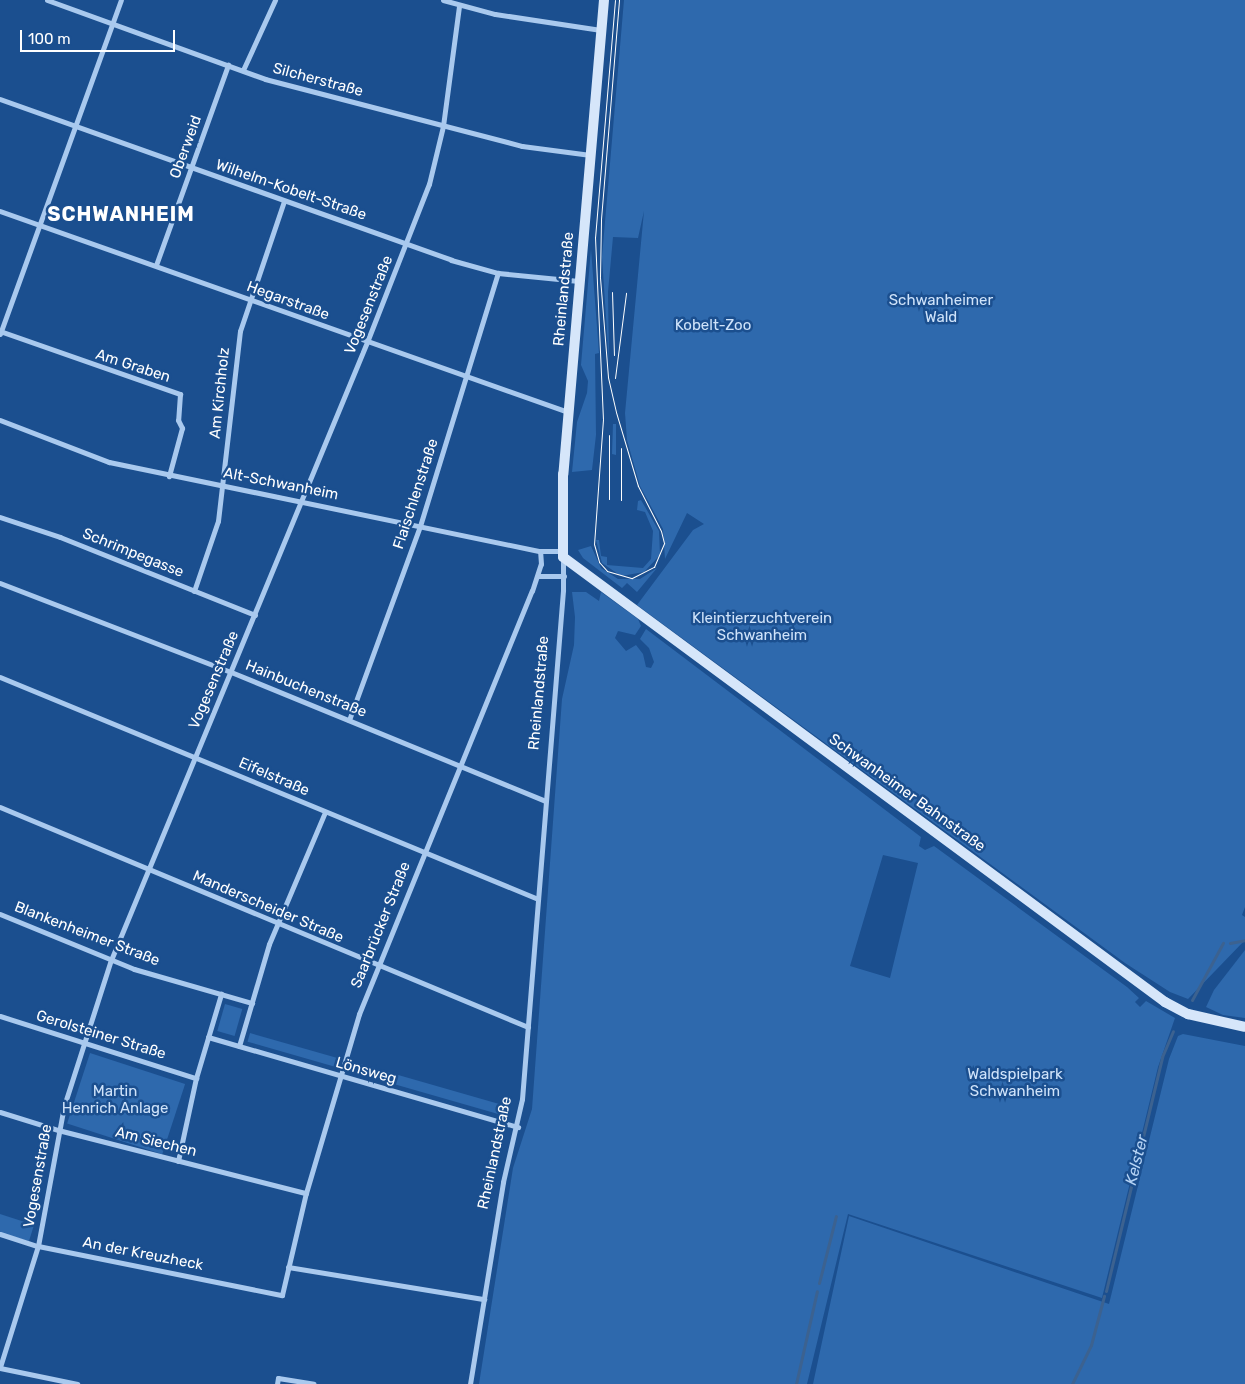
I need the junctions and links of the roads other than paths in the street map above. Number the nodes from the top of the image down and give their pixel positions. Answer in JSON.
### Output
{"nodes":[{"id":1,"x":47,"y":0,"type":"edge"},
{"id":2,"x":121,"y":0,"type":"edge"},
{"id":3,"x":275,"y":0,"type":"edge"},
{"id":4,"x":443,"y":0,"type":"edge"},
{"id":5,"x":604,"y":0,"type":"edge"},
{"id":6,"x":459,"y":6,"type":"junction"},
{"id":7,"x":113,"y":24,"type":"junction"},
{"id":8,"x":602,"y":30,"type":"junction"},
{"id":9,"x":228,"y":65,"type":"junction"},
{"id":10,"x":243,"y":70,"type":"junction"},
{"id":11,"x":0,"y":99,"type":"edge"},
{"id":12,"x":443,"y":126,"type":"junction"},
{"id":13,"x":78,"y":127,"type":"junction"},
{"id":14,"x":590,"y":155,"type":"junction"},
{"id":15,"x":192,"y":168,"type":"junction"},
{"id":16,"x":284,"y":201,"type":"junction"},
{"id":17,"x":0,"y":210,"type":"edge"},
{"id":18,"x":41,"y":225,"type":"junction"},
{"id":19,"x":407,"y":244,"type":"junction"},
{"id":20,"x":156,"y":265,"type":"junction"},
{"id":21,"x":498,"y":273,"type":"junction"},
{"id":22,"x":579,"y":280,"type":"junction"},
{"id":23,"x":250,"y":300,"type":"junction"},
{"id":24,"x":0,"y":333,"type":"edge"},
{"id":25,"x":367,"y":342,"type":"junction"},
{"id":26,"x":467,"y":378,"type":"junction"},
{"id":27,"x":568,"y":412,"type":"junction"},
{"id":28,"x":0,"y":420,"type":"edge"},
{"id":29,"x":168,"y":476,"type":"junction"},
{"id":30,"x":223,"y":485,"type":"junction"},
{"id":31,"x":300,"y":499,"type":"junction"},
{"id":32,"x":0,"y":517,"type":"edge"},
{"id":33,"x":420,"y":526,"type":"junction"},
{"id":34,"x":540,"y":551,"type":"junction"},
{"id":35,"x":563,"y":554,"type":"junction"},
{"id":36,"x":538,"y":576,"type":"junction"},
{"id":37,"x":564,"y":576,"type":"junction"},
{"id":38,"x":0,"y":583,"type":"edge"},
{"id":39,"x":194,"y":591,"type":"junction"},
{"id":40,"x":255,"y":615,"type":"junction"},
{"id":41,"x":231,"y":672,"type":"junction"},
{"id":42,"x":0,"y":677,"type":"edge"},
{"id":43,"x":349,"y":720,"type":"junction"},
{"id":44,"x":195,"y":757,"type":"junction"},
{"id":45,"x":461,"y":765,"type":"junction"},
{"id":46,"x":545,"y":801,"type":"junction"},
{"id":47,"x":0,"y":808,"type":"edge"},
{"id":48,"x":325,"y":812,"type":"junction"},
{"id":49,"x":424,"y":853,"type":"junction"},
{"id":50,"x":149,"y":870,"type":"junction"},
{"id":51,"x":538,"y":899,"type":"junction"},
{"id":52,"x":0,"y":914,"type":"edge"},
{"id":53,"x":277,"y":924,"type":"junction"},
{"id":54,"x":111,"y":960,"type":"junction"},
{"id":55,"x":378,"y":967,"type":"junction"},
{"id":56,"x":221,"y":994,"type":"junction"},
{"id":57,"x":252,"y":1003,"type":"junction"},
{"id":58,"x":0,"y":1016,"type":"edge"},
{"id":59,"x":528,"y":1027,"type":"junction"},
{"id":60,"x":1245,"y":1027,"type":"edge"},
{"id":61,"x":208,"y":1036,"type":"junction"},
{"id":62,"x":84,"y":1043,"type":"junction"},
{"id":63,"x":239,"y":1046,"type":"junction"},
{"id":64,"x":338,"y":1076,"type":"junction"},
{"id":65,"x":196,"y":1078,"type":"junction"},
{"id":66,"x":0,"y":1112,"type":"edge"},
{"id":67,"x":518,"y":1127,"type":"junction"},
{"id":68,"x":58,"y":1130,"type":"junction"},
{"id":69,"x":178,"y":1161,"type":"junction"},
{"id":70,"x":306,"y":1193,"type":"junction"},
{"id":71,"x":0,"y":1234,"type":"edge"},
{"id":72,"x":38,"y":1246,"type":"junction"},
{"id":73,"x":288,"y":1267,"type":"junction"},
{"id":74,"x":282,"y":1295,"type":"joint"},
{"id":75,"x":484,"y":1299,"type":"junction"},
{"id":76,"x":0,"y":1367,"type":"edge"},
{"id":77,"x":77,"y":1384,"type":"edge"},
{"id":78,"x":277,"y":1384,"type":"edge"},
{"id":79,"x":314,"y":1384,"type":"edge"},
{"id":80,"x":470,"y":1384,"type":"edge"}],
"edges":[{"from":1,"to":7,"type":"street","name":"Silcherstraße"},
{"from":2,"to":7,"type":"street"},
{"from":3,"to":10,"type":"street"},
{"from":4,"to":6,"type":"street"},
{"from":5,"to":8,"type":"street","name":"Rheinlandstraße"},
{"from":6,"to":8,"type":"street"},
{"from":6,"to":12,"type":"street","name":"Vogesenstraße"},
{"from":7,"to":9,"type":"street","name":"Silcherstraße"},
{"from":7,"to":13,"type":"street"},
{"from":8,"to":14,"type":"street","name":"Rheinlandstraße"},
{"from":9,"to":10,"type":"street","name":"Silcherstraße"},
{"from":9,"to":15,"type":"street","name":"Oberweid"},
{"from":10,"to":12,"type":"street","name":"Silcherstraße"},
{"from":11,"to":13,"type":"street","name":"Wilhelm-Kobelt-Straße"},
{"from":12,"to":14,"type":"street","name":"Silcherstraße"},
{"from":12,"to":19,"type":"street","name":"Vogesenstraße"},
{"from":13,"to":15,"type":"street","name":"Wilhelm-Kobelt-Straße"},
{"from":13,"to":18,"type":"street"},
{"from":14,"to":22,"type":"street","name":"Rheinlandstraße"},
{"from":15,"to":16,"type":"street","name":"Wilhelm-Kobelt-Straße"},
{"from":15,"to":20,"type":"street","name":"Oberweid"},
{"from":16,"to":19,"type":"street","name":"Wilhelm-Kobelt-Straße"},
{"from":16,"to":23,"type":"street","name":"Am Kirchholz"},
{"from":17,"to":18,"type":"street","name":"Hegarstraße"},
{"from":18,"to":20,"type":"street","name":"Hegarstraße"},
{"from":18,"to":24,"type":"street"},
{"from":19,"to":21,"type":"street","name":"Wilhelm-Kobelt-Straße"},
{"from":19,"to":25,"type":"street","name":"Vogesenstraße"},
{"from":20,"to":23,"type":"street","name":"Hegarstraße"},
{"from":21,"to":22,"type":"street","name":"Wilhelm-Kobelt-Straße"},
{"from":21,"to":26,"type":"street","name":"Flaischlenstraße"},
{"from":22,"to":27,"type":"street","name":"Rheinlandstraße"},
{"from":23,"to":25,"type":"street","name":"Hegarstraße"},
{"from":23,"to":30,"type":"street","name":"Am Kirchholz"},
{"from":24,"to":29,"type":"street","name":"Am Graben"},
{"from":25,"to":26,"type":"street","name":"Hegarstraße"},
{"from":25,"to":31,"type":"street","name":"Vogesenstraße"},
{"from":26,"to":27,"type":"street","name":"Hegarstraße"},
{"from":26,"to":33,"type":"street","name":"Flaischlenstraße"},
{"from":27,"to":35,"type":"street","name":"Rheinlandstraße"},
{"from":28,"to":29,"type":"street","name":"Alt-Schwanheim"},
{"from":29,"to":30,"type":"street","name":"Alt-Schwanheim"},
{"from":30,"to":31,"type":"street","name":"Alt-Schwanheim"},
{"from":30,"to":39,"type":"street","name":"Am Kirchholz"},
{"from":31,"to":33,"type":"street","name":"Alt-Schwanheim"},
{"from":31,"to":40,"type":"street","name":"Vogesenstraße"},
{"from":32,"to":39,"type":"street","name":"Schrimpegasse"},
{"from":33,"to":34,"type":"street","name":"Alt-Schwanheim"},
{"from":33,"to":43,"type":"street","name":"Flaischlenstraße"},
{"from":34,"to":35,"type":"street","name":"Alt-Schwanheim"},
{"from":34,"to":36,"type":"street","name":"Saarbrücker Straße"},
{"from":35,"to":37,"type":"street","name":"Rheinlandstraße"},
{"from":35,"to":60,"type":"street","name":"Schwanheimer Bahnstraße"},
{"from":36,"to":37,"type":"street"},
{"from":36,"to":45,"type":"street","name":"Saarbrücker Straße"},
{"from":37,"to":46,"type":"street","name":"Rheinlandstraße"},
{"from":38,"to":41,"type":"street","name":"Hainbuchenstraße"},
{"from":39,"to":40,"type":"street","name":"Schrimpegasse"},
{"from":40,"to":41,"type":"street","name":"Vogesenstraße"},
{"from":41,"to":43,"type":"street","name":"Hainbuchenstraße"},
{"from":41,"to":44,"type":"street","name":"Vogesenstraße"},
{"from":42,"to":44,"type":"street","name":"Eifelstraße"},
{"from":43,"to":45,"type":"street","name":"Hainbuchenstraße"},
{"from":44,"to":48,"type":"street","name":"Eifelstraße"},
{"from":44,"to":50,"type":"street","name":"Vogesenstraße"},
{"from":45,"to":46,"type":"street","name":"Hainbuchenstraße"},
{"from":45,"to":49,"type":"street","name":"Saarbrücker Straße"},
{"from":46,"to":51,"type":"street","name":"Rheinlandstraße"},
{"from":47,"to":50,"type":"street","name":"Manderscheider Straße"},
{"from":48,"to":49,"type":"street","name":"Eifelstraße"},
{"from":48,"to":53,"type":"street"},
{"from":49,"to":51,"type":"street","name":"Eifelstraße"},
{"from":49,"to":55,"type":"street","name":"Saarbrücker Straße"},
{"from":50,"to":53,"type":"street","name":"Manderscheider Straße"},
{"from":50,"to":54,"type":"street","name":"Vogesenstraße"},
{"from":51,"to":59,"type":"street","name":"Rheinlandstraße"},
{"from":52,"to":54,"type":"street","name":"Blankenheimer Straße"},
{"from":53,"to":55,"type":"street","name":"Manderscheider Straße"},
{"from":53,"to":57,"type":"street"},
{"from":54,"to":56,"type":"street","name":"Blankenheimer Straße"},
{"from":54,"to":62,"type":"street","name":"Vogesenstraße"},
{"from":55,"to":59,"type":"street","name":"Manderscheider Straße"},
{"from":55,"to":64,"type":"street","name":"Saarbrücker Straße"},
{"from":56,"to":57,"type":"street","name":"Blankenheimer Straße"},
{"from":56,"to":61,"type":"street"},
{"from":57,"to":63,"type":"street"},
{"from":58,"to":62,"type":"street","name":"Gerolsteiner Straße"},
{"from":59,"to":67,"type":"street","name":"Rheinlandstraße"},
{"from":61,"to":63,"type":"street","name":"Lönsweg"},
{"from":61,"to":65,"type":"street"},
{"from":62,"to":65,"type":"street","name":"Gerolsteiner Straße"},
{"from":62,"to":68,"type":"street","name":"Vogesenstraße"},
{"from":63,"to":64,"type":"street","name":"Lönsweg"},
{"from":64,"to":67,"type":"street","name":"Lönsweg"},
{"from":64,"to":70,"type":"street","name":"Saarbrücker Straße"},
{"from":65,"to":69,"type":"street"},
{"from":66,"to":68,"type":"street","name":"Am Siechen"},
{"from":67,"to":75,"type":"street","name":"Rheinlandstraße"},
{"from":68,"to":69,"type":"street","name":"Am Siechen"},
{"from":68,"to":72,"type":"street","name":"Vogesenstraße"},
{"from":69,"to":70,"type":"street","name":"Am Siechen"},
{"from":70,"to":73,"type":"street","name":"Saarbrücker Straße"},
{"from":71,"to":72,"type":"street","name":"An der Kreuzheck"},
{"from":72,"to":74,"type":"street","name":"An der Kreuzheck"},
{"from":72,"to":76,"type":"street","name":"Vogesenstraße"},
{"from":73,"to":74,"type":"street","name":"Saarbrücker Straße"},
{"from":73,"to":75,"type":"street"},
{"from":75,"to":80,"type":"street","name":"Rheinlandstraße"},
{"from":76,"to":77,"type":"street"},
{"from":78,"to":79,"type":"street"}]}
